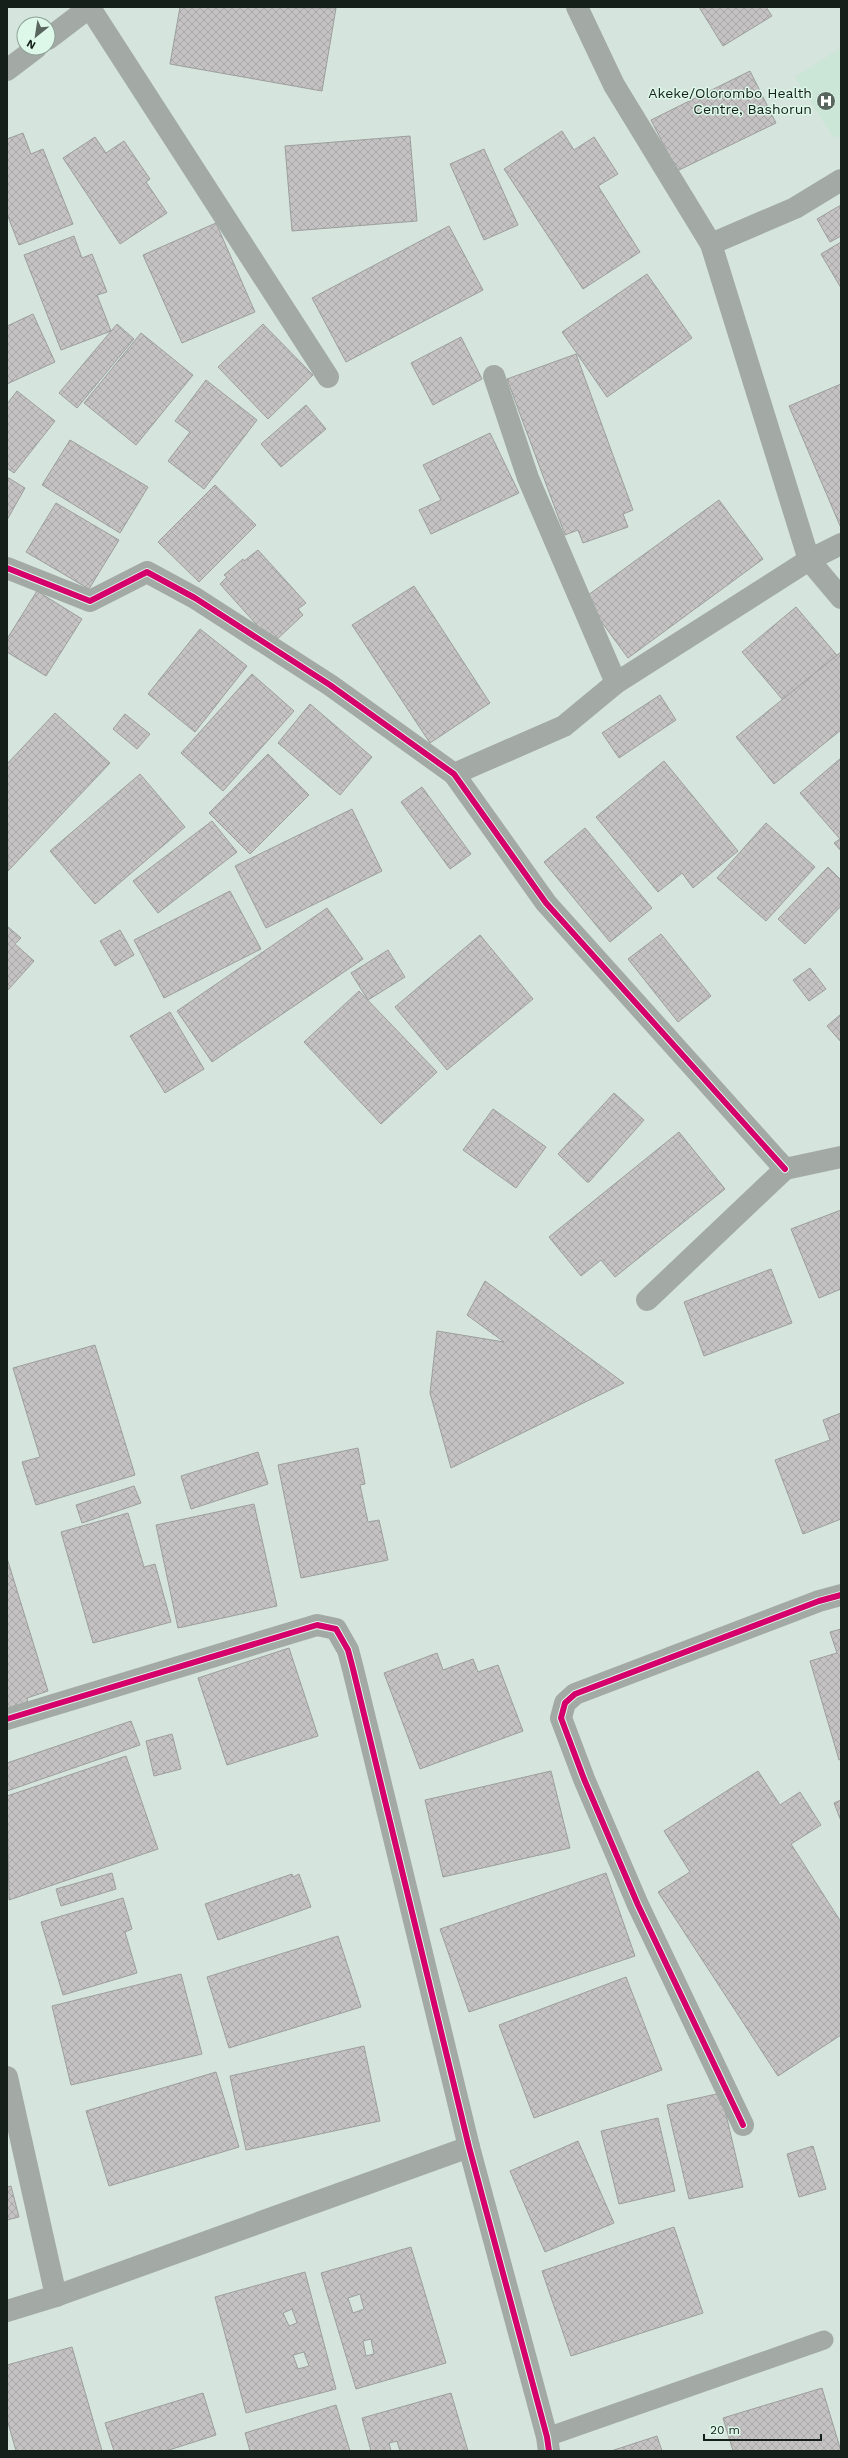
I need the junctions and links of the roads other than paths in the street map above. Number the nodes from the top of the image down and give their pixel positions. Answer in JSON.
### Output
{"nodes":[{"id":1,"x":90,"y":7,"type":"edge"},
{"id":2,"x":577,"y":7,"type":"edge"},
{"id":3,"x":56,"y":33,"type":"edge"},
{"id":4,"x":25,"y":56,"type":"edge"},
{"id":5,"x":7,"y":70,"type":"edge"},
{"id":6,"x":841,"y":180,"type":"edge"},
{"id":7,"x":711,"y":244,"type":"junction"},
{"id":8,"x":494,"y":376,"type":"dead end"},
{"id":9,"x":328,"y":377,"type":"dead end"},
{"id":10,"x":841,"y":544,"type":"edge"},
{"id":11,"x":808,"y":560,"type":"junction"},
{"id":12,"x":7,"y":568,"type":"edge"},
{"id":13,"x":841,"y":598,"type":"edge"},
{"id":14,"x":616,"y":683,"type":"junction"},
{"id":15,"x":454,"y":774,"type":"junction"},
{"id":16,"x":841,"y":1157,"type":"edge"},
{"id":17,"x":785,"y":1169,"type":"junction"},
{"id":18,"x":647,"y":1300,"type":"dead end"},
{"id":19,"x":841,"y":1595,"type":"edge"},
{"id":20,"x":7,"y":1719,"type":"edge"},
{"id":21,"x":7,"y":2077,"type":"edge"},
{"id":22,"x":743,"y":2125,"type":"dead end"},
{"id":23,"x":469,"y":2148,"type":"junction"},
{"id":24,"x":56,"y":2296,"type":"junction"},
{"id":25,"x":7,"y":2311,"type":"edge"},
{"id":26,"x":824,"y":2340,"type":"dead end"},
{"id":27,"x":548,"y":2444,"type":"edge"}],
"edges":[{"from":1,"to":3,"type":"street"},
{"from":1,"to":9,"type":"street"},
{"from":2,"to":7,"type":"street"},
{"from":4,"to":5,"type":"street"},
{"from":6,"to":7,"type":"street"},
{"from":7,"to":11,"type":"street"},
{"from":8,"to":14,"type":"street"},
{"from":10,"to":11,"type":"street"},
{"from":11,"to":13,"type":"street"},
{"from":11,"to":14,"type":"street"},
{"from":12,"to":15,"type":"street"},
{"from":14,"to":15,"type":"street"},
{"from":15,"to":17,"type":"street"},
{"from":16,"to":17,"type":"street"},
{"from":17,"to":18,"type":"street"},
{"from":19,"to":22,"type":"street"},
{"from":20,"to":23,"type":"street"},
{"from":21,"to":24,"type":"street"},
{"from":23,"to":24,"type":"street"},
{"from":23,"to":27,"type":"street"},
{"from":24,"to":25,"type":"street"},
{"from":26,"to":27,"type":"lane"}]}
